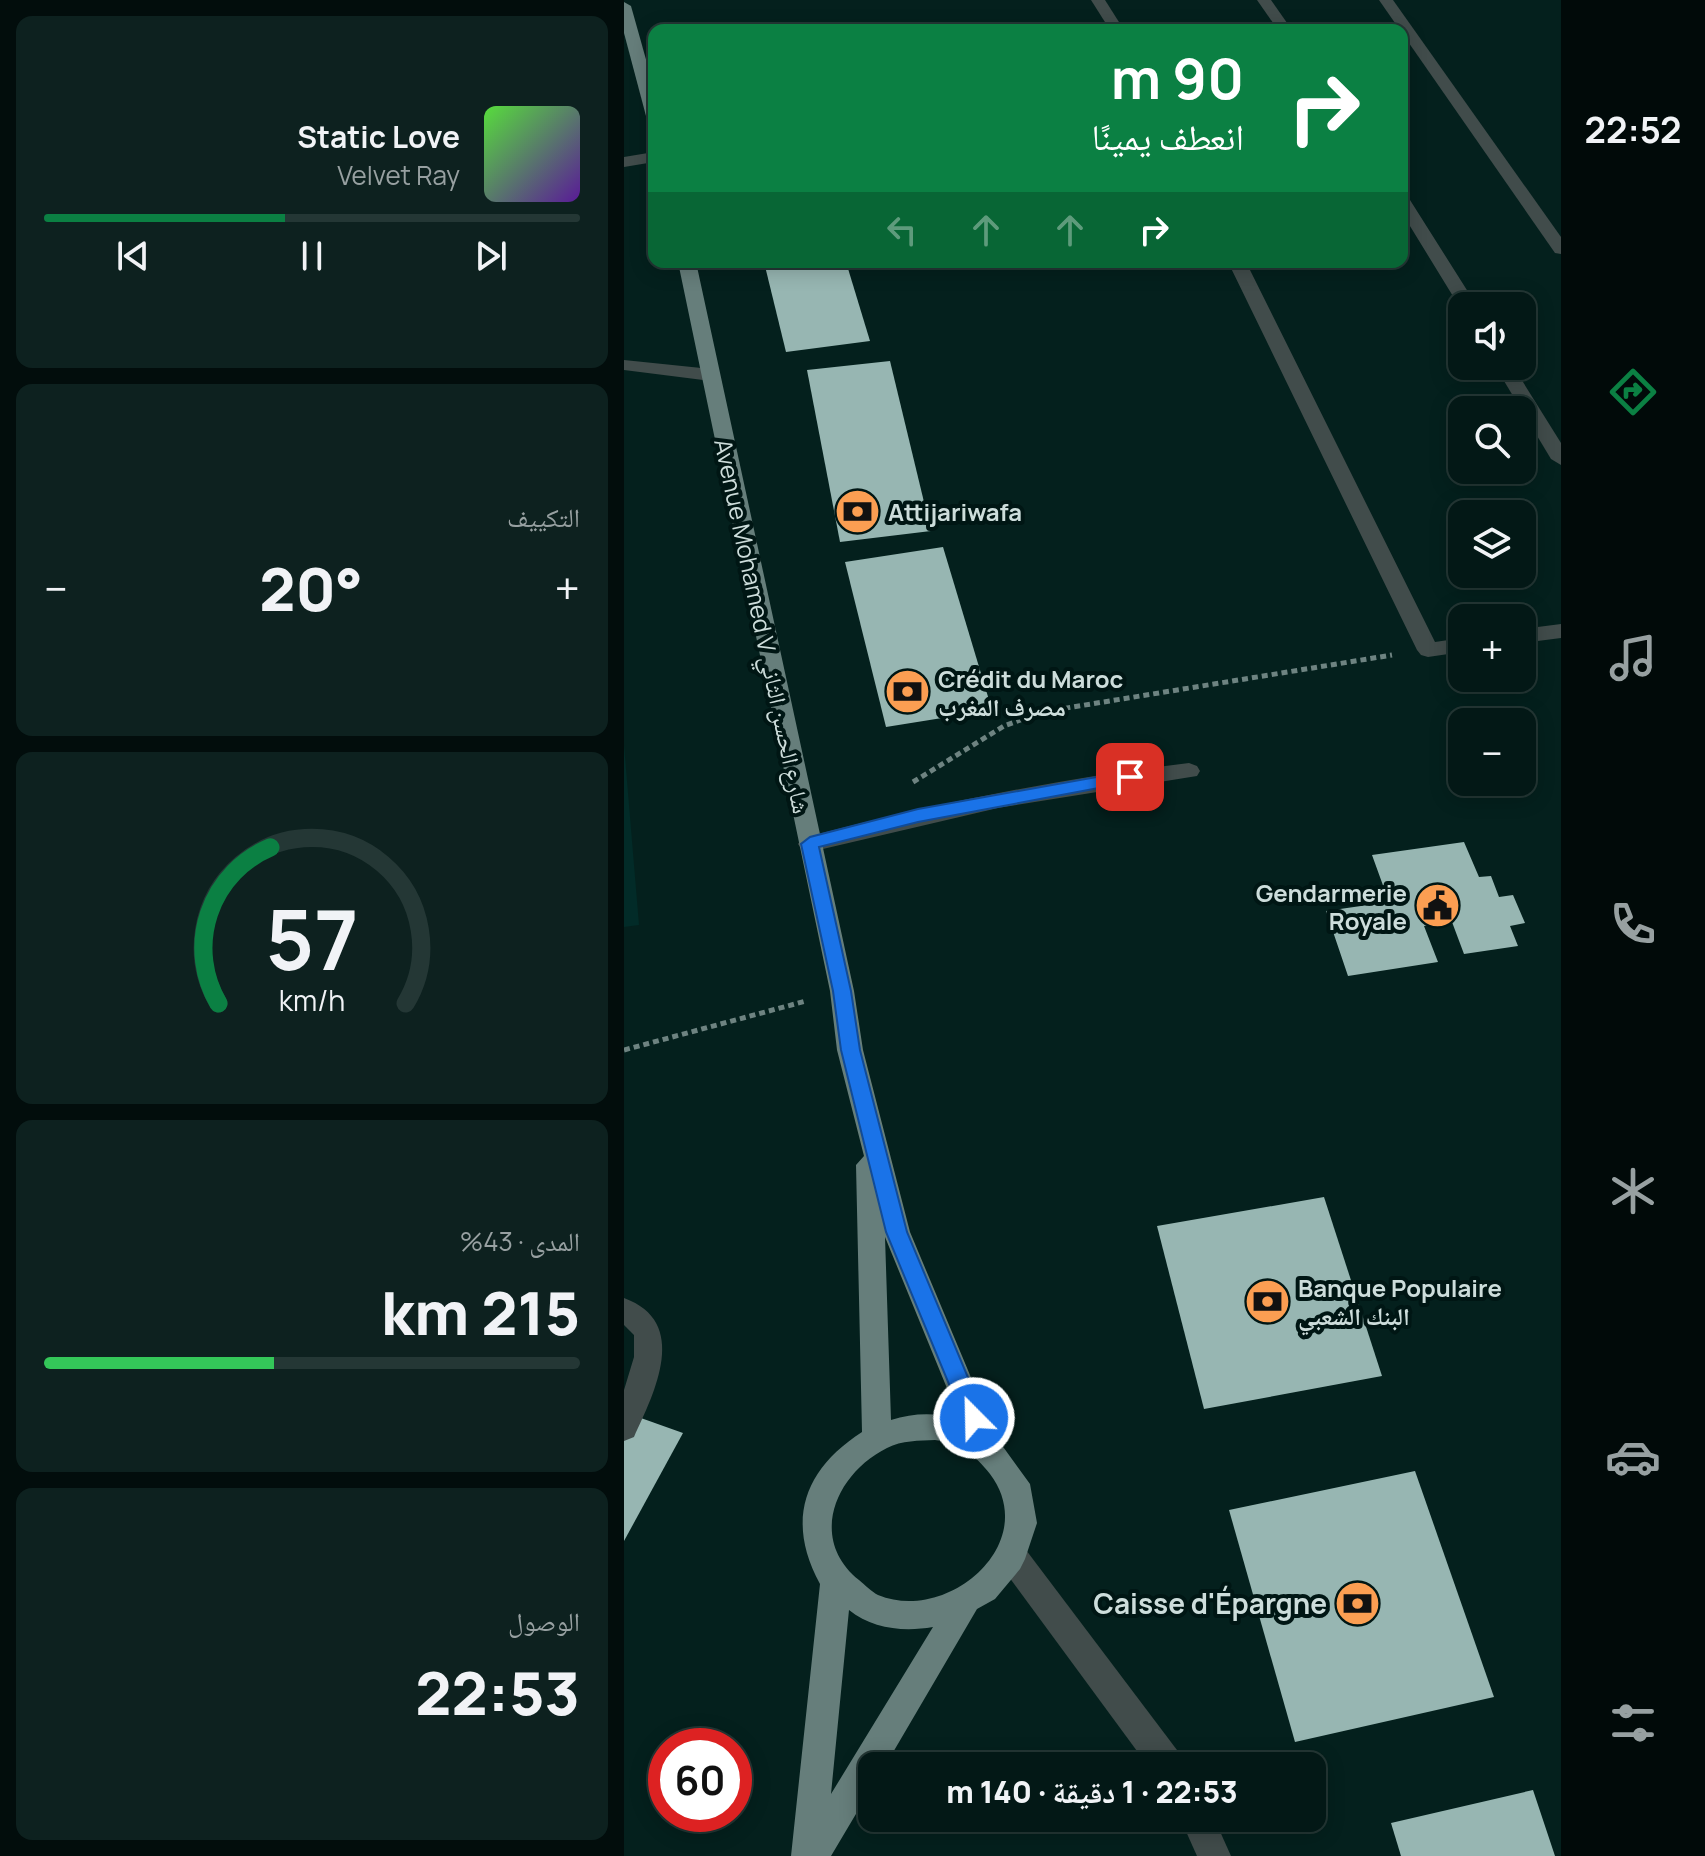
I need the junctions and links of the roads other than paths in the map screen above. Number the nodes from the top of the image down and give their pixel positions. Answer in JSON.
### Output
{"nodes":[{"id":1,"x":1098,"y":0,"type":"edge"},
{"id":2,"x":1264,"y":0,"type":"edge"},
{"id":3,"x":1386,"y":0,"type":"edge"},
{"id":4,"x":624,"y":6,"type":"edge"},
{"id":5,"x":1113,"y":24,"type":"edge"},
{"id":6,"x":1281,"y":24,"type":"edge"},
{"id":7,"x":1403,"y":24,"type":"edge"},
{"id":8,"x":1408,"y":31,"type":"edge"},
{"id":9,"x":648,"y":94,"type":"edge"},
{"id":10,"x":648,"y":158,"type":"edge"},
{"id":11,"x":624,"y":162,"type":"edge"},
{"id":12,"x":1408,"y":210,"type":"edge"},
{"id":13,"x":1561,"y":249,"type":"edge"},
{"id":14,"x":688,"y":268,"type":"edge"},
{"id":15,"x":1240,"y":268,"type":"edge"},
{"id":16,"x":1459,"y":292,"type":"edge"},
{"id":17,"x":624,"y":365,"type":"edge"},
{"id":18,"x":711,"y":375,"type":"junction"},
{"id":19,"x":1513,"y":380,"type":"edge"},
{"id":20,"x":1561,"y":459,"type":"edge"},
{"id":21,"x":1561,"y":631,"type":"edge"},
{"id":22,"x":1536,"y":634,"type":"edge"},
{"id":23,"x":1448,"y":647,"type":"edge"},
{"id":24,"x":1189,"y":771,"type":"dead end"},
{"id":25,"x":810,"y":844,"type":"junction"},
{"id":26,"x":868,"y":1119,"type":"junction"},
{"id":27,"x":624,"y":1310,"type":"edge"},
{"id":28,"x":624,"y":1428,"type":"edge"},
{"id":29,"x":877,"y":1437,"type":"junction"},
{"id":30,"x":985,"y":1445,"type":"junction"},
{"id":31,"x":1012,"y":1556,"type":"junction"},
{"id":32,"x":836,"y":1582,"type":"junction"},
{"id":33,"x":964,"y":1604,"type":"junction"},
{"id":34,"x":1158,"y":1752,"type":"edge"},
{"id":35,"x":1203,"y":1832,"type":"edge"},
{"id":36,"x":810,"y":1856,"type":"edge"},
{"id":37,"x":1214,"y":1856,"type":"edge"}],
"edges":[{"from":1,"to":5,"type":"street"},
{"from":2,"to":6,"type":"street"},
{"from":3,"to":7,"type":"street"},
{"from":4,"to":9,"type":"main road"},
{"from":8,"to":13,"type":"street"},
{"from":10,"to":11,"type":"street"},
{"from":12,"to":16,"type":"street"},
{"from":14,"to":18,"type":"main road","name":"Avenue Mohamed V شارع الحسن الثاني"},
{"from":15,"to":23,"type":"street"},
{"from":17,"to":18,"type":"street"},
{"from":18,"to":25,"type":"main road","name":"Avenue Mohamed V شارع الحسن الثاني"},
{"from":19,"to":20,"type":"street"},
{"from":21,"to":22,"type":"street"},
{"from":24,"to":25,"type":"street"},
{"from":25,"to":26,"type":"main road","name":"Avenue Mohamed V شارع الحسن الثاني"},
{"from":26,"to":29,"type":"main road"},
{"from":26,"to":30,"type":"main road","name":"Avenue Mohamed V شارع الحسن الثاني"},
{"from":27,"to":28,"type":"street"},
{"from":29,"to":30,"type":"main road"},
{"from":29,"to":32,"type":"main road"},
{"from":30,"to":31,"type":"main road"},
{"from":31,"to":33,"type":"main road"},
{"from":31,"to":34,"type":"street"},
{"from":32,"to":33,"type":"main road"},
{"from":32,"to":36,"type":"main road"},
{"from":33,"to":36,"type":"main road"},
{"from":35,"to":37,"type":"street"}]}
